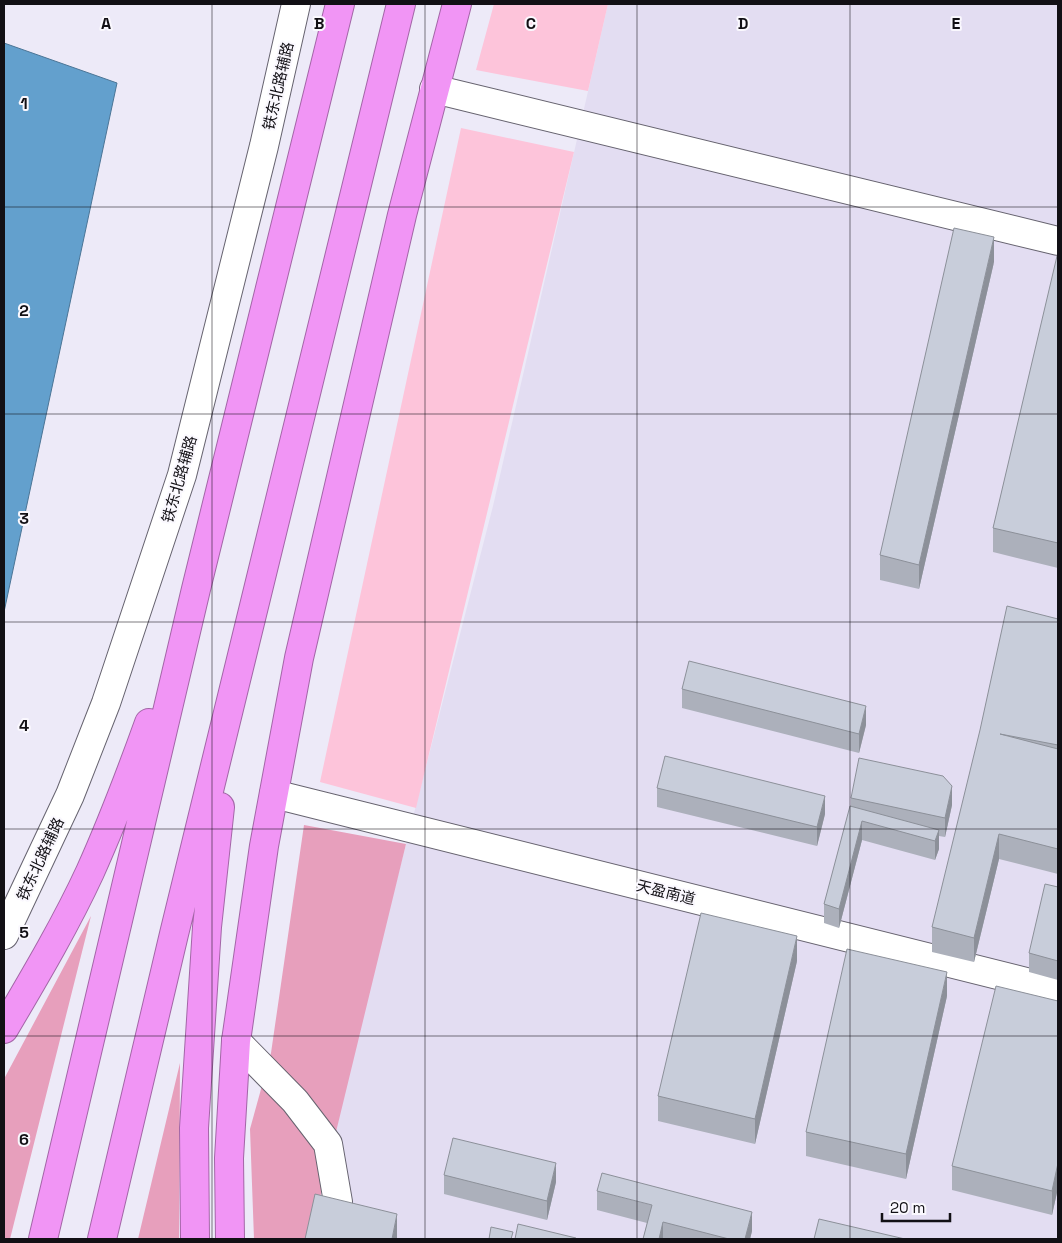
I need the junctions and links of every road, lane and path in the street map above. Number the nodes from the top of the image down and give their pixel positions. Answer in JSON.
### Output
{"nodes":[{"id":1,"x":296,"y":4,"type":"edge"},
{"id":2,"x":340,"y":4,"type":"edge"},
{"id":3,"x":457,"y":4,"type":"edge"},
{"id":4,"x":401,"y":9,"type":"edge"},
{"id":5,"x":434,"y":89,"type":"junction"},
{"id":6,"x":1058,"y":241,"type":"edge"},
{"id":7,"x":196,"y":589,"type":"junction"},
{"id":8,"x":230,"y":708,"type":"junction"},
{"id":9,"x":274,"y":794,"type":"junction"},
{"id":10,"x":4,"y":934,"type":"edge"},
{"id":11,"x":1058,"y":990,"type":"edge"},
{"id":12,"x":4,"y":1029,"type":"edge"},
{"id":13,"x":236,"y":1041,"type":"junction"},
{"id":14,"x":43,"y":1239,"type":"edge"},
{"id":15,"x":102,"y":1239,"type":"edge"},
{"id":16,"x":195,"y":1239,"type":"edge"},
{"id":17,"x":230,"y":1239,"type":"edge"},
{"id":18,"x":330,"y":1239,"type":"edge"}],
"edges":[{"from":1,"to":10,"type":"street","name":"铁东北路辅路"},
{"from":2,"to":7,"type":"highway"},
{"from":3,"to":5,"type":"highway"},
{"from":4,"to":8,"type":"highway"},
{"from":5,"to":6,"type":"street"},
{"from":5,"to":9,"type":"highway"},
{"from":7,"to":12,"type":"highway"},
{"from":7,"to":14,"type":"highway"},
{"from":8,"to":15,"type":"highway"},
{"from":8,"to":16,"type":"highway"},
{"from":9,"to":11,"type":"street","name":"天盈南道"},
{"from":9,"to":13,"type":"highway"},
{"from":13,"to":17,"type":"highway"},
{"from":13,"to":18,"type":"street"}]}
